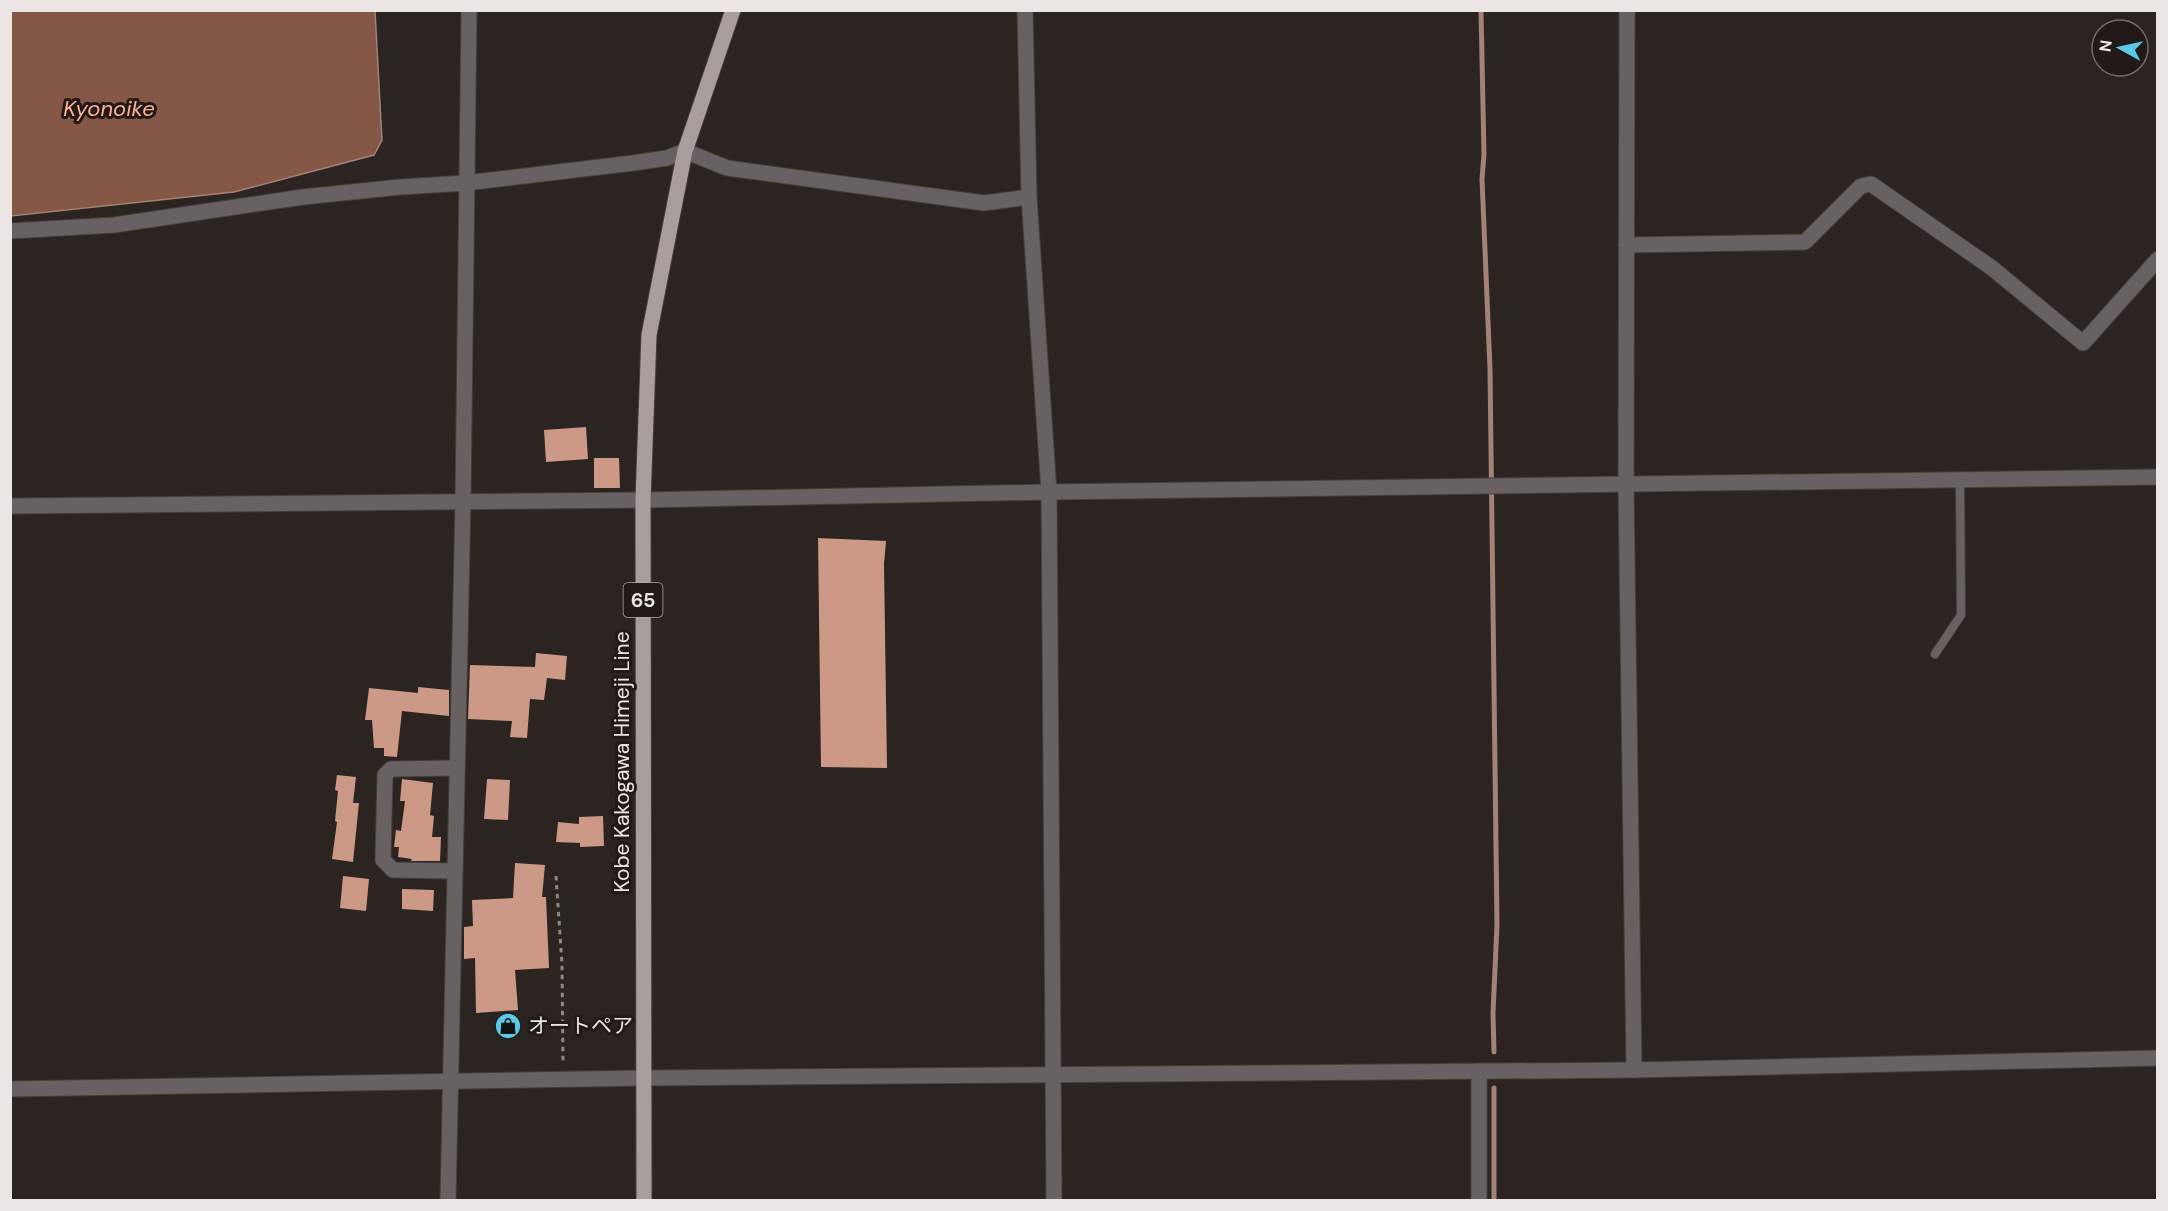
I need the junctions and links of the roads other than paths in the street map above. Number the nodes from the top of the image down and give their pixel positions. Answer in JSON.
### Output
{"nodes":[{"id":1,"x":469,"y":10,"type":"edge"},
{"id":2,"x":733,"y":10,"type":"edge"},
{"id":3,"x":1026,"y":10,"type":"edge"},
{"id":4,"x":1627,"y":10,"type":"edge"},
{"id":5,"x":685,"y":151,"type":"junction"},
{"id":6,"x":466,"y":183,"type":"junction"},
{"id":7,"x":1029,"y":197,"type":"junction"},
{"id":8,"x":10,"y":231,"type":"edge"},
{"id":9,"x":1626,"y":245,"type":"junction"},
{"id":10,"x":2157,"y":259,"type":"edge"},
{"id":11,"x":2157,"y":477,"type":"edge"},
{"id":12,"x":1960,"y":480,"type":"junction"},
{"id":13,"x":1626,"y":485,"type":"junction"},
{"id":14,"x":1049,"y":492,"type":"junction"},
{"id":15,"x":643,"y":500,"type":"junction"},
{"id":16,"x":463,"y":502,"type":"junction"},
{"id":17,"x":10,"y":506,"type":"edge"},
{"id":18,"x":1935,"y":654,"type":"dead end"},
{"id":19,"x":457,"y":768,"type":"junction"},
{"id":20,"x":454,"y":871,"type":"junction"},
{"id":21,"x":2157,"y":1058,"type":"edge"},
{"id":22,"x":1634,"y":1070,"type":"junction"},
{"id":23,"x":1479,"y":1071,"type":"junction"},
{"id":24,"x":1055,"y":1074,"type":"junction"},
{"id":25,"x":644,"y":1078,"type":"junction"},
{"id":26,"x":450,"y":1082,"type":"junction"},
{"id":27,"x":10,"y":1089,"type":"edge"},
{"id":28,"x":448,"y":1200,"type":"edge"},
{"id":29,"x":644,"y":1200,"type":"edge"},
{"id":30,"x":1054,"y":1200,"type":"edge"},
{"id":31,"x":1479,"y":1200,"type":"edge"}],
"edges":[{"from":1,"to":6,"type":"street"},
{"from":2,"to":5,"type":"main road","name":"Kobe Kakogawa Himeji Line","number":"65"},
{"from":3,"to":7,"type":"street"},
{"from":4,"to":9,"type":"street"},
{"from":5,"to":6,"type":"street"},
{"from":5,"to":7,"type":"street"},
{"from":5,"to":15,"type":"main road","name":"Kobe Kakogawa Himeji Line","number":"65"},
{"from":6,"to":8,"type":"street"},
{"from":6,"to":16,"type":"street"},
{"from":7,"to":14,"type":"street"},
{"from":9,"to":10,"type":"street"},
{"from":9,"to":13,"type":"street"},
{"from":11,"to":12,"type":"street"},
{"from":12,"to":13,"type":"street"},
{"from":12,"to":18,"type":"lane"},
{"from":13,"to":14,"type":"street"},
{"from":13,"to":22,"type":"street"},
{"from":14,"to":15,"type":"street"},
{"from":14,"to":24,"type":"street"},
{"from":15,"to":16,"type":"street"},
{"from":15,"to":25,"type":"main road","name":"Kobe Kakogawa Himeji Line","number":"65"},
{"from":16,"to":17,"type":"street"},
{"from":16,"to":19,"type":"street"},
{"from":19,"to":20,"type":"street"},
{"from":19,"to":20,"type":"street"},
{"from":20,"to":26,"type":"street"},
{"from":21,"to":22,"type":"street"},
{"from":22,"to":23,"type":"street"},
{"from":23,"to":24,"type":"street"},
{"from":23,"to":31,"type":"street"},
{"from":24,"to":25,"type":"street"},
{"from":24,"to":30,"type":"street"},
{"from":25,"to":26,"type":"street"},
{"from":25,"to":29,"type":"main road","name":"Kobe Kakogawa Himeji Line","number":"65"},
{"from":26,"to":27,"type":"street"},
{"from":26,"to":28,"type":"street"}]}
